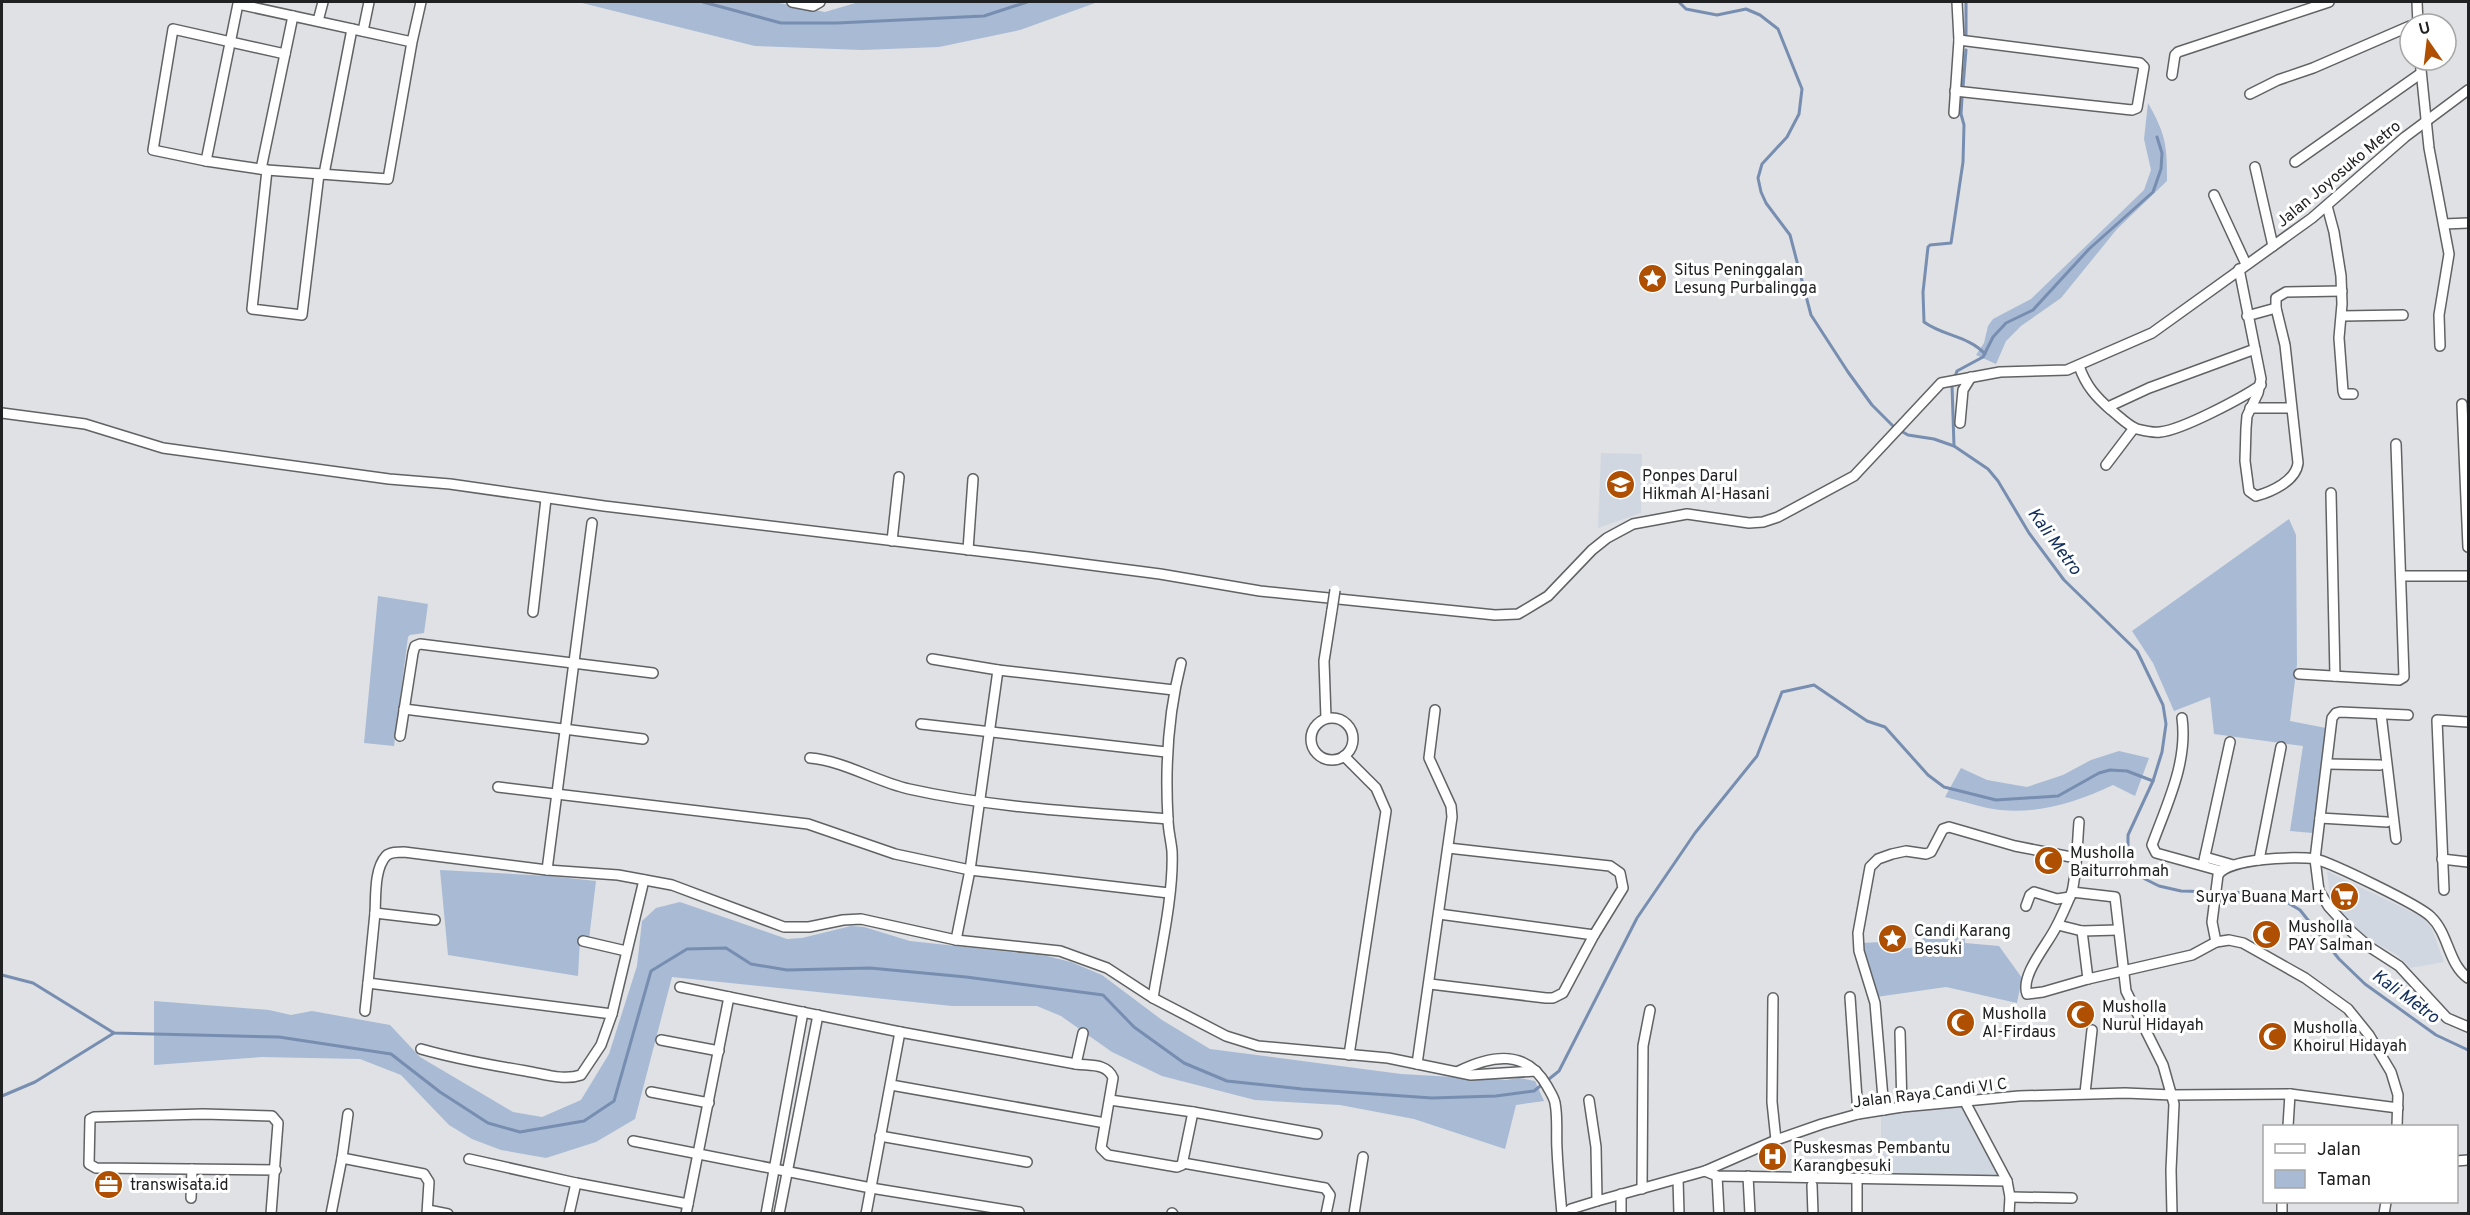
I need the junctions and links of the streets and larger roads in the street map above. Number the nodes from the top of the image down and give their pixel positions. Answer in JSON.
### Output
{"nodes":[{"id":1,"x":227,"y":2,"type":"edge"},
{"id":2,"x":323,"y":2,"type":"edge"},
{"id":3,"x":369,"y":2,"type":"edge"},
{"id":4,"x":421,"y":2,"type":"edge"},
{"id":5,"x":792,"y":2,"type":"edge"},
{"id":6,"x":820,"y":2,"type":"edge"},
{"id":7,"x":1957,"y":2,"type":"edge"},
{"id":8,"x":2329,"y":2,"type":"edge"},
{"id":9,"x":238,"y":4,"type":"junction"},
{"id":10,"x":293,"y":16,"type":"junction"},
{"id":11,"x":318,"y":21,"type":"junction"},
{"id":12,"x":352,"y":28,"type":"junction"},
{"id":13,"x":363,"y":31,"type":"junction"},
{"id":14,"x":2398,"y":31,"type":"edge"},
{"id":15,"x":231,"y":40,"type":"junction"},
{"id":16,"x":1959,"y":40,"type":"junction"},
{"id":17,"x":412,"y":42,"type":"junction"},
{"id":18,"x":285,"y":54,"type":"junction"},
{"id":19,"x":2420,"y":74,"type":"joint"},
{"id":20,"x":2172,"y":75,"type":"dead end"},
{"id":21,"x":2469,"y":90,"type":"edge"},
{"id":22,"x":1955,"y":91,"type":"junction"},
{"id":23,"x":2250,"y":94,"type":"dead end"},
{"id":24,"x":1954,"y":113,"type":"dead end"},
{"id":25,"x":2426,"y":121,"type":"junction"},
{"id":26,"x":206,"y":161,"type":"junction"},
{"id":27,"x":2295,"y":162,"type":"dead end"},
{"id":28,"x":2255,"y":167,"type":"dead end"},
{"id":29,"x":264,"y":170,"type":"junction"},
{"id":30,"x":321,"y":174,"type":"junction"},
{"id":31,"x":2214,"y":195,"type":"dead end"},
{"id":32,"x":2327,"y":206,"type":"junction"},
{"id":33,"x":2469,"y":223,"type":"edge"},
{"id":34,"x":2444,"y":224,"type":"junction"},
{"id":35,"x":2273,"y":246,"type":"junction"},
{"id":36,"x":2243,"y":266,"type":"junction"},
{"id":37,"x":2342,"y":291,"type":"junction"},
{"id":38,"x":2276,"y":308,"type":"junction"},
{"id":39,"x":2403,"y":315,"type":"dead end"},
{"id":40,"x":2247,"y":316,"type":"junction"},
{"id":41,"x":2342,"y":316,"type":"junction"},
{"id":42,"x":2440,"y":346,"type":"dead end"},
{"id":43,"x":2255,"y":349,"type":"junction"},
{"id":44,"x":2079,"y":366,"type":"junction"},
{"id":45,"x":1968,"y":377,"type":"junction"},
{"id":46,"x":2261,"y":385,"type":"junction"},
{"id":47,"x":2353,"y":394,"type":"dead end"},
{"id":48,"x":2462,"y":404,"type":"dead end"},
{"id":49,"x":2108,"y":407,"type":"junction"},
{"id":50,"x":2250,"y":408,"type":"junction"},
{"id":51,"x":2290,"y":408,"type":"junction"},
{"id":52,"x":2,"y":413,"type":"edge"},
{"id":53,"x":1960,"y":423,"type":"dead end"},
{"id":54,"x":2134,"y":428,"type":"junction"},
{"id":55,"x":2396,"y":444,"type":"dead end"},
{"id":56,"x":2106,"y":465,"type":"dead end"},
{"id":57,"x":899,"y":477,"type":"dead end"},
{"id":58,"x":973,"y":479,"type":"dead end"},
{"id":59,"x":2331,"y":493,"type":"dead end"},
{"id":60,"x":546,"y":499,"type":"junction"},
{"id":61,"x":592,"y":523,"type":"dead end"},
{"id":62,"x":892,"y":541,"type":"junction"},
{"id":63,"x":2469,"y":547,"type":"edge"},
{"id":64,"x":968,"y":549,"type":"junction"},
{"id":65,"x":2401,"y":576,"type":"junction"},
{"id":66,"x":2469,"y":576,"type":"edge"},
{"id":67,"x":1335,"y":590,"type":"dead end"},
{"id":68,"x":533,"y":612,"type":"dead end"},
{"id":69,"x":932,"y":659,"type":"dead end"},
{"id":70,"x":573,"y":663,"type":"junction"},
{"id":71,"x":1181,"y":663,"type":"dead end"},
{"id":72,"x":998,"y":670,"type":"junction"},
{"id":73,"x":653,"y":673,"type":"dead end"},
{"id":74,"x":2299,"y":674,"type":"dead end"},
{"id":75,"x":2335,"y":676,"type":"junction"},
{"id":76,"x":1174,"y":690,"type":"junction"},
{"id":77,"x":404,"y":709,"type":"junction"},
{"id":78,"x":1435,"y":710,"type":"dead end"},
{"id":79,"x":2381,"y":714,"type":"junction"},
{"id":80,"x":2408,"y":715,"type":"dead end"},
{"id":81,"x":2182,"y":717,"type":"dead end"},
{"id":82,"x":1326,"y":718,"type":"junction"},
{"id":83,"x":2469,"y":722,"type":"edge"},
{"id":84,"x":921,"y":724,"type":"dead end"},
{"id":85,"x":565,"y":730,"type":"junction"},
{"id":86,"x":989,"y":733,"type":"junction"},
{"id":87,"x":400,"y":736,"type":"dead end"},
{"id":88,"x":643,"y":739,"type":"dead end"},
{"id":89,"x":2230,"y":742,"type":"dead end"},
{"id":90,"x":2281,"y":747,"type":"dead end"},
{"id":91,"x":1166,"y":752,"type":"junction"},
{"id":92,"x":1344,"y":756,"type":"junction"},
{"id":93,"x":810,"y":758,"type":"dead end"},
{"id":94,"x":2327,"y":764,"type":"junction"},
{"id":95,"x":2380,"y":765,"type":"dead end"},
{"id":96,"x":498,"y":787,"type":"dead end"},
{"id":97,"x":557,"y":794,"type":"junction"},
{"id":98,"x":979,"y":802,"type":"junction"},
{"id":99,"x":2320,"y":818,"type":"junction"},
{"id":100,"x":1168,"y":819,"type":"junction"},
{"id":101,"x":2079,"y":822,"type":"dead end"},
{"id":102,"x":2387,"y":822,"type":"dead end"},
{"id":103,"x":2396,"y":839,"type":"dead end"},
{"id":104,"x":1448,"y":848,"type":"junction"},
{"id":105,"x":2076,"y":858,"type":"junction"},
{"id":106,"x":2315,"y":859,"type":"junction"},
{"id":107,"x":2442,"y":859,"type":"junction"},
{"id":108,"x":2259,"y":860,"type":"junction"},
{"id":109,"x":2204,"y":861,"type":"junction"},
{"id":110,"x":2469,"y":862,"type":"edge"},
{"id":111,"x":2234,"y":865,"type":"junction"},
{"id":112,"x":547,"y":870,"type":"junction"},
{"id":113,"x":970,"y":870,"type":"junction"},
{"id":114,"x":2220,"y":873,"type":"junction"},
{"id":115,"x":644,"y":880,"type":"junction"},
{"id":116,"x":2444,"y":890,"type":"dead end"},
{"id":117,"x":1169,"y":893,"type":"junction"},
{"id":118,"x":2071,"y":895,"type":"junction"},
{"id":119,"x":2026,"y":906,"type":"dead end"},
{"id":120,"x":375,"y":913,"type":"junction"},
{"id":121,"x":1439,"y":915,"type":"junction"},
{"id":122,"x":435,"y":920,"type":"dead end"},
{"id":123,"x":2058,"y":925,"type":"junction"},
{"id":124,"x":2118,"y":930,"type":"junction"},
{"id":125,"x":2082,"y":931,"type":"junction"},
{"id":126,"x":1594,"y":935,"type":"junction"},
{"id":127,"x":956,"y":940,"type":"junction"},
{"id":128,"x":583,"y":942,"type":"dead end"},
{"id":129,"x":2216,"y":942,"type":"junction"},
{"id":130,"x":626,"y":951,"type":"junction"},
{"id":131,"x":2123,"y":972,"type":"junction"},
{"id":132,"x":2469,"y":978,"type":"edge"},
{"id":133,"x":2088,"y":979,"type":"junction"},
{"id":134,"x":368,"y":983,"type":"junction"},
{"id":135,"x":1430,"y":984,"type":"junction"},
{"id":136,"x":680,"y":987,"type":"dead end"},
{"id":137,"x":729,"y":997,"type":"junction"},
{"id":138,"x":1850,"y":997,"type":"dead end"},
{"id":139,"x":1154,"y":998,"type":"junction"},
{"id":140,"x":1773,"y":998,"type":"dead end"},
{"id":141,"x":1650,"y":1010,"type":"dead end"},
{"id":142,"x":365,"y":1011,"type":"dead end"},
{"id":143,"x":803,"y":1012,"type":"junction"},
{"id":144,"x":612,"y":1014,"type":"junction"},
{"id":145,"x":819,"y":1015,"type":"junction"},
{"id":146,"x":2469,"y":1027,"type":"edge"},
{"id":147,"x":2092,"y":1030,"type":"dead end"},
{"id":148,"x":900,"y":1032,"type":"junction"},
{"id":149,"x":1900,"y":1032,"type":"dead end"},
{"id":150,"x":1083,"y":1033,"type":"dead end"},
{"id":151,"x":661,"y":1040,"type":"dead end"},
{"id":152,"x":421,"y":1049,"type":"dead end"},
{"id":153,"x":719,"y":1051,"type":"junction"},
{"id":154,"x":1348,"y":1055,"type":"junction"},
{"id":155,"x":1076,"y":1064,"type":"junction"},
{"id":156,"x":1417,"y":1064,"type":"junction"},
{"id":157,"x":1459,"y":1071,"type":"junction"},
{"id":158,"x":1539,"y":1074,"type":"junction"},
{"id":159,"x":891,"y":1085,"type":"junction"},
{"id":160,"x":651,"y":1092,"type":"dead end"},
{"id":161,"x":2085,"y":1093,"type":"junction"},
{"id":162,"x":2290,"y":1094,"type":"junction"},
{"id":163,"x":2172,"y":1095,"type":"junction"},
{"id":164,"x":1110,"y":1100,"type":"junction"},
{"id":165,"x":1589,"y":1100,"type":"dead end"},
{"id":166,"x":1964,"y":1100,"type":"junction"},
{"id":167,"x":709,"y":1103,"type":"junction"},
{"id":168,"x":1902,"y":1107,"type":"junction"},
{"id":169,"x":2398,"y":1108,"type":"junction"},
{"id":170,"x":1884,"y":1110,"type":"junction"},
{"id":171,"x":1193,"y":1112,"type":"junction"},
{"id":172,"x":348,"y":1114,"type":"dead end"},
{"id":173,"x":1858,"y":1114,"type":"junction"},
{"id":174,"x":1105,"y":1123,"type":"junction"},
{"id":175,"x":2288,"y":1125,"type":"edge"},
{"id":176,"x":2397,"y":1125,"type":"edge"},
{"id":177,"x":1317,"y":1134,"type":"dead end"},
{"id":178,"x":880,"y":1136,"type":"junction"},
{"id":179,"x":1776,"y":1140,"type":"junction"},
{"id":180,"x":633,"y":1141,"type":"dead end"},
{"id":181,"x":699,"y":1154,"type":"junction"},
{"id":182,"x":1363,"y":1157,"type":"dead end"},
{"id":183,"x":342,"y":1158,"type":"junction"},
{"id":184,"x":469,"y":1159,"type":"dead end"},
{"id":185,"x":1027,"y":1162,"type":"dead end"},
{"id":186,"x":1183,"y":1162,"type":"junction"},
{"id":187,"x":192,"y":1169,"type":"junction"},
{"id":188,"x":774,"y":1169,"type":"junction"},
{"id":189,"x":276,"y":1170,"type":"junction"},
{"id":190,"x":1705,"y":1171,"type":"junction"},
{"id":191,"x":787,"y":1172,"type":"junction"},
{"id":192,"x":1717,"y":1176,"type":"junction"},
{"id":193,"x":1748,"y":1176,"type":"junction"},
{"id":194,"x":1857,"y":1178,"type":"junction"},
{"id":195,"x":1678,"y":1179,"type":"junction"},
{"id":196,"x":2007,"y":1181,"type":"junction"},
{"id":197,"x":576,"y":1184,"type":"junction"},
{"id":198,"x":1812,"y":1185,"type":"dead end"},
{"id":199,"x":871,"y":1188,"type":"junction"},
{"id":200,"x":1642,"y":1189,"type":"junction"},
{"id":201,"x":1621,"y":1194,"type":"junction"},
{"id":202,"x":2010,"y":1197,"type":"junction"},
{"id":203,"x":191,"y":1198,"type":"dead end"},
{"id":204,"x":2072,"y":1198,"type":"dead end"},
{"id":205,"x":1597,"y":1201,"type":"junction"},
{"id":206,"x":687,"y":1209,"type":"edge"},
{"id":207,"x":428,"y":1212,"type":"edge"},
{"id":208,"x":1019,"y":1212,"type":"dead end"},
{"id":209,"x":271,"y":1214,"type":"edge"},
{"id":210,"x":331,"y":1214,"type":"edge"},
{"id":211,"x":448,"y":1214,"type":"edge"},
{"id":212,"x":569,"y":1214,"type":"edge"},
{"id":213,"x":766,"y":1214,"type":"edge"},
{"id":214,"x":779,"y":1214,"type":"edge"},
{"id":215,"x":866,"y":1214,"type":"edge"},
{"id":216,"x":1326,"y":1214,"type":"edge"},
{"id":217,"x":1354,"y":1214,"type":"edge"},
{"id":218,"x":1564,"y":1214,"type":"edge"},
{"id":219,"x":1621,"y":1214,"type":"edge"},
{"id":220,"x":1679,"y":1214,"type":"edge"},
{"id":221,"x":1719,"y":1214,"type":"edge"},
{"id":222,"x":1750,"y":1214,"type":"edge"},
{"id":223,"x":1813,"y":1214,"type":"edge"},
{"id":224,"x":1857,"y":1214,"type":"edge"},
{"id":225,"x":2008,"y":1214,"type":"edge"},
{"id":226,"x":2172,"y":1214,"type":"edge"}],
"edges":[{"from":1,"to":9,"type":"street"},
{"from":2,"to":11,"type":"street"},
{"from":3,"to":13,"type":"street"},
{"from":4,"to":17,"type":"street"},
{"from":5,"to":6,"type":"street"},
{"from":7,"to":16,"type":"street"},
{"from":8,"to":20,"type":"street"},
{"from":9,"to":10,"type":"street"},
{"from":9,"to":15,"type":"street"},
{"from":10,"to":11,"type":"street"},
{"from":10,"to":18,"type":"street"},
{"from":11,"to":12,"type":"street"},
{"from":12,"to":13,"type":"street"},
{"from":12,"to":30,"type":"street"},
{"from":13,"to":17,"type":"street"},
{"from":14,"to":23,"type":"street"},
{"from":15,"to":18,"type":"street"},
{"from":15,"to":26,"type":"street"},
{"from":15,"to":26,"type":"street"},
{"from":16,"to":22,"type":"street"},
{"from":16,"to":22,"type":"street"},
{"from":17,"to":30,"type":"street"},
{"from":18,"to":29,"type":"street"},
{"from":19,"to":25,"type":"street"},
{"from":19,"to":27,"type":"street"},
{"from":21,"to":25,"type":"street","name":"Jalan Joyosuko Metro"},
{"from":22,"to":24,"type":"street"},
{"from":25,"to":32,"type":"street","name":"Jalan Joyosuko Metro"},
{"from":25,"to":34,"type":"street"},
{"from":26,"to":29,"type":"street"},
{"from":28,"to":35,"type":"street"},
{"from":29,"to":30,"type":"street"},
{"from":29,"to":30,"type":"street"},
{"from":31,"to":36,"type":"street"},
{"from":32,"to":35,"type":"street","name":"Jalan Joyosuko Metro"},
{"from":32,"to":37,"type":"street"},
{"from":33,"to":34,"type":"street"},
{"from":34,"to":42,"type":"street"},
{"from":35,"to":36,"type":"street","name":"Jalan Joyosuko Metro"},
{"from":36,"to":40,"type":"street"},
{"from":36,"to":44,"type":"street","name":"Jalan Joyosuko Metro"},
{"from":37,"to":38,"type":"street"},
{"from":37,"to":41,"type":"street"},
{"from":38,"to":40,"type":"street"},
{"from":38,"to":51,"type":"street"},
{"from":39,"to":41,"type":"street"},
{"from":40,"to":43,"type":"street"},
{"from":41,"to":47,"type":"street"},
{"from":43,"to":46,"type":"street"},
{"from":43,"to":49,"type":"street"},
{"from":44,"to":45,"type":"street","name":"Jalan Joyosuko Metro"},
{"from":44,"to":49,"type":"street"},
{"from":45,"to":53,"type":"street"},
{"from":45,"to":64,"type":"street","name":"Jalan Joyosuko Metro"},
{"from":46,"to":50,"type":"street"},
{"from":46,"to":54,"type":"street"},
{"from":48,"to":63,"type":"street"},
{"from":49,"to":54,"type":"street"},
{"from":50,"to":51,"type":"street"},
{"from":50,"to":51,"type":"street"},
{"from":52,"to":60,"type":"street"},
{"from":54,"to":56,"type":"street"},
{"from":55,"to":65,"type":"street"},
{"from":57,"to":62,"type":"street"},
{"from":58,"to":64,"type":"street"},
{"from":59,"to":75,"type":"street"},
{"from":60,"to":62,"type":"street"},
{"from":60,"to":68,"type":"street"},
{"from":61,"to":70,"type":"street"},
{"from":62,"to":64,"type":"street"},
{"from":65,"to":66,"type":"street"},
{"from":65,"to":75,"type":"street"},
{"from":67,"to":82,"type":"street","bridge":true},
{"from":69,"to":72,"type":"street"},
{"from":70,"to":73,"type":"street"},
{"from":70,"to":77,"type":"street"},
{"from":70,"to":85,"type":"street"},
{"from":71,"to":76,"type":"street"},
{"from":72,"to":76,"type":"street"},
{"from":72,"to":86,"type":"street"},
{"from":74,"to":75,"type":"street"},
{"from":76,"to":91,"type":"street"},
{"from":77,"to":85,"type":"street"},
{"from":77,"to":87,"type":"street"},
{"from":78,"to":104,"type":"street"},
{"from":79,"to":80,"type":"street"},
{"from":79,"to":94,"type":"street"},
{"from":79,"to":103,"type":"street"},
{"from":81,"to":109,"type":"street"},
{"from":82,"to":92,"type":"street"},
{"from":82,"to":92,"type":"street"},
{"from":83,"to":107,"type":"street"},
{"from":84,"to":86,"type":"street"},
{"from":85,"to":88,"type":"street"},
{"from":85,"to":97,"type":"street"},
{"from":86,"to":91,"type":"street"},
{"from":86,"to":98,"type":"street"},
{"from":89,"to":109,"type":"street"},
{"from":90,"to":108,"type":"street"},
{"from":91,"to":100,"type":"street"},
{"from":92,"to":154,"type":"street"},
{"from":93,"to":98,"type":"street"},
{"from":94,"to":95,"type":"street"},
{"from":94,"to":99,"type":"street"},
{"from":96,"to":97,"type":"street"},
{"from":97,"to":112,"type":"street"},
{"from":97,"to":113,"type":"street"},
{"from":98,"to":100,"type":"street"},
{"from":98,"to":113,"type":"street"},
{"from":99,"to":102,"type":"street"},
{"from":99,"to":106,"type":"street"},
{"from":100,"to":117,"type":"street"},
{"from":101,"to":105,"type":"street"},
{"from":104,"to":121,"type":"street"},
{"from":104,"to":126,"type":"street"},
{"from":105,"to":118,"type":"street"},
{"from":105,"to":170,"type":"street"},
{"from":106,"to":108,"type":"street"},
{"from":106,"to":132,"type":"street"},
{"from":106,"to":146,"type":"street"},
{"from":107,"to":110,"type":"street"},
{"from":107,"to":116,"type":"street"},
{"from":108,"to":111,"type":"street"},
{"from":109,"to":111,"type":"street"},
{"from":109,"to":114,"type":"street"},
{"from":111,"to":114,"type":"street"},
{"from":112,"to":115,"type":"street"},
{"from":112,"to":120,"type":"street"},
{"from":113,"to":117,"type":"street"},
{"from":113,"to":127,"type":"street"},
{"from":114,"to":129,"type":"street"},
{"from":115,"to":127,"type":"street"},
{"from":115,"to":130,"type":"street"},
{"from":117,"to":139,"type":"street"},
{"from":118,"to":119,"type":"street"},
{"from":118,"to":123,"type":"street"},
{"from":118,"to":124,"type":"street"},
{"from":120,"to":122,"type":"street"},
{"from":120,"to":134,"type":"street"},
{"from":121,"to":126,"type":"street"},
{"from":121,"to":135,"type":"street"},
{"from":123,"to":125,"type":"street"},
{"from":123,"to":133,"type":"street"},
{"from":124,"to":125,"type":"street"},
{"from":124,"to":131,"type":"street"},
{"from":125,"to":133,"type":"street"},
{"from":126,"to":135,"type":"street"},
{"from":127,"to":139,"type":"street"},
{"from":128,"to":130,"type":"street"},
{"from":129,"to":131,"type":"street"},
{"from":129,"to":169,"type":"street"},
{"from":130,"to":144,"type":"street"},
{"from":131,"to":133,"type":"street"},
{"from":131,"to":163,"type":"street"},
{"from":134,"to":142,"type":"street"},
{"from":134,"to":144,"type":"street"},
{"from":135,"to":156,"type":"street"},
{"from":136,"to":137,"type":"street"},
{"from":137,"to":143,"type":"street"},
{"from":137,"to":153,"type":"street"},
{"from":138,"to":173,"type":"street"},
{"from":139,"to":154,"type":"street"},
{"from":140,"to":179,"type":"street"},
{"from":141,"to":200,"type":"street"},
{"from":143,"to":145,"type":"street"},
{"from":143,"to":188,"type":"street"},
{"from":144,"to":152,"type":"street"},
{"from":145,"to":148,"type":"street"},
{"from":145,"to":191,"type":"street"},
{"from":147,"to":161,"type":"street"},
{"from":148,"to":155,"type":"street"},
{"from":148,"to":159,"type":"street"},
{"from":149,"to":168,"type":"street"},
{"from":150,"to":155,"type":"street"},
{"from":151,"to":153,"type":"street"},
{"from":153,"to":167,"type":"street"},
{"from":154,"to":156,"type":"street"},
{"from":155,"to":164,"type":"street"},
{"from":156,"to":157,"type":"street"},
{"from":157,"to":158,"type":"street"},
{"from":157,"to":158,"type":"street"},
{"from":158,"to":218,"type":"street"},
{"from":159,"to":174,"type":"street"},
{"from":159,"to":178,"type":"street"},
{"from":160,"to":167,"type":"street"},
{"from":161,"to":163,"type":"street","name":"Jalan Raya Candi VI C"},
{"from":161,"to":166,"type":"street","name":"Jalan Raya Candi VI C"},
{"from":162,"to":163,"type":"street","name":"Jalan Raya Candi VI C"},
{"from":162,"to":169,"type":"street","name":"Jalan Raya Candi VI C"},
{"from":162,"to":175,"type":"street"},
{"from":163,"to":226,"type":"street"},
{"from":164,"to":171,"type":"street"},
{"from":164,"to":174,"type":"street"},
{"from":165,"to":205,"type":"street"},
{"from":166,"to":168,"type":"street","name":"Jalan Raya Candi VI C"},
{"from":166,"to":196,"type":"street"},
{"from":167,"to":181,"type":"street"},
{"from":168,"to":170,"type":"street","name":"Jalan Raya Candi VI C"},
{"from":169,"to":176,"type":"street"},
{"from":170,"to":173,"type":"street","name":"Jalan Raya Candi VI C"},
{"from":171,"to":177,"type":"street"},
{"from":171,"to":186,"type":"street"},
{"from":172,"to":183,"type":"street"},
{"from":173,"to":179,"type":"street","name":"Jalan Raya Candi VI C"},
{"from":174,"to":186,"type":"street"},
{"from":178,"to":185,"type":"street"},
{"from":178,"to":199,"type":"street"},
{"from":179,"to":190,"type":"street","name":"Jalan Raya Candi VI C"},
{"from":180,"to":181,"type":"street"},
{"from":181,"to":188,"type":"street"},
{"from":181,"to":206,"type":"street"},
{"from":182,"to":217,"type":"street"},
{"from":183,"to":207,"type":"street"},
{"from":183,"to":210,"type":"street"},
{"from":184,"to":197,"type":"street"},
{"from":186,"to":216,"type":"street"},
{"from":187,"to":189,"type":"street"},
{"from":187,"to":189,"type":"street"},
{"from":187,"to":203,"type":"street"},
{"from":188,"to":191,"type":"street"},
{"from":188,"to":213,"type":"street"},
{"from":189,"to":209,"type":"street"},
{"from":190,"to":192,"type":"street"},
{"from":190,"to":195,"type":"street","name":"Jalan Raya Candi VI C"},
{"from":191,"to":199,"type":"street"},
{"from":191,"to":214,"type":"street"},
{"from":192,"to":193,"type":"street"},
{"from":192,"to":221,"type":"street"},
{"from":193,"to":194,"type":"street"},
{"from":193,"to":222,"type":"street"},
{"from":194,"to":196,"type":"street"},
{"from":194,"to":224,"type":"street"},
{"from":195,"to":200,"type":"street","name":"Jalan Raya Candi VI C"},
{"from":195,"to":220,"type":"street"},
{"from":196,"to":202,"type":"street"},
{"from":197,"to":206,"type":"street"},
{"from":197,"to":212,"type":"street"},
{"from":198,"to":223,"type":"street"},
{"from":199,"to":208,"type":"street"},
{"from":199,"to":215,"type":"street"},
{"from":200,"to":201,"type":"street","name":"Jalan Raya Candi VI C"},
{"from":201,"to":205,"type":"street","name":"Jalan Raya Candi VI C"},
{"from":201,"to":219,"type":"street"},
{"from":202,"to":204,"type":"street"},
{"from":202,"to":225,"type":"street"},
{"from":205,"to":218,"type":"street","name":"Jalan Raya Candi VI C"},
{"from":207,"to":211,"type":"street"}]}
